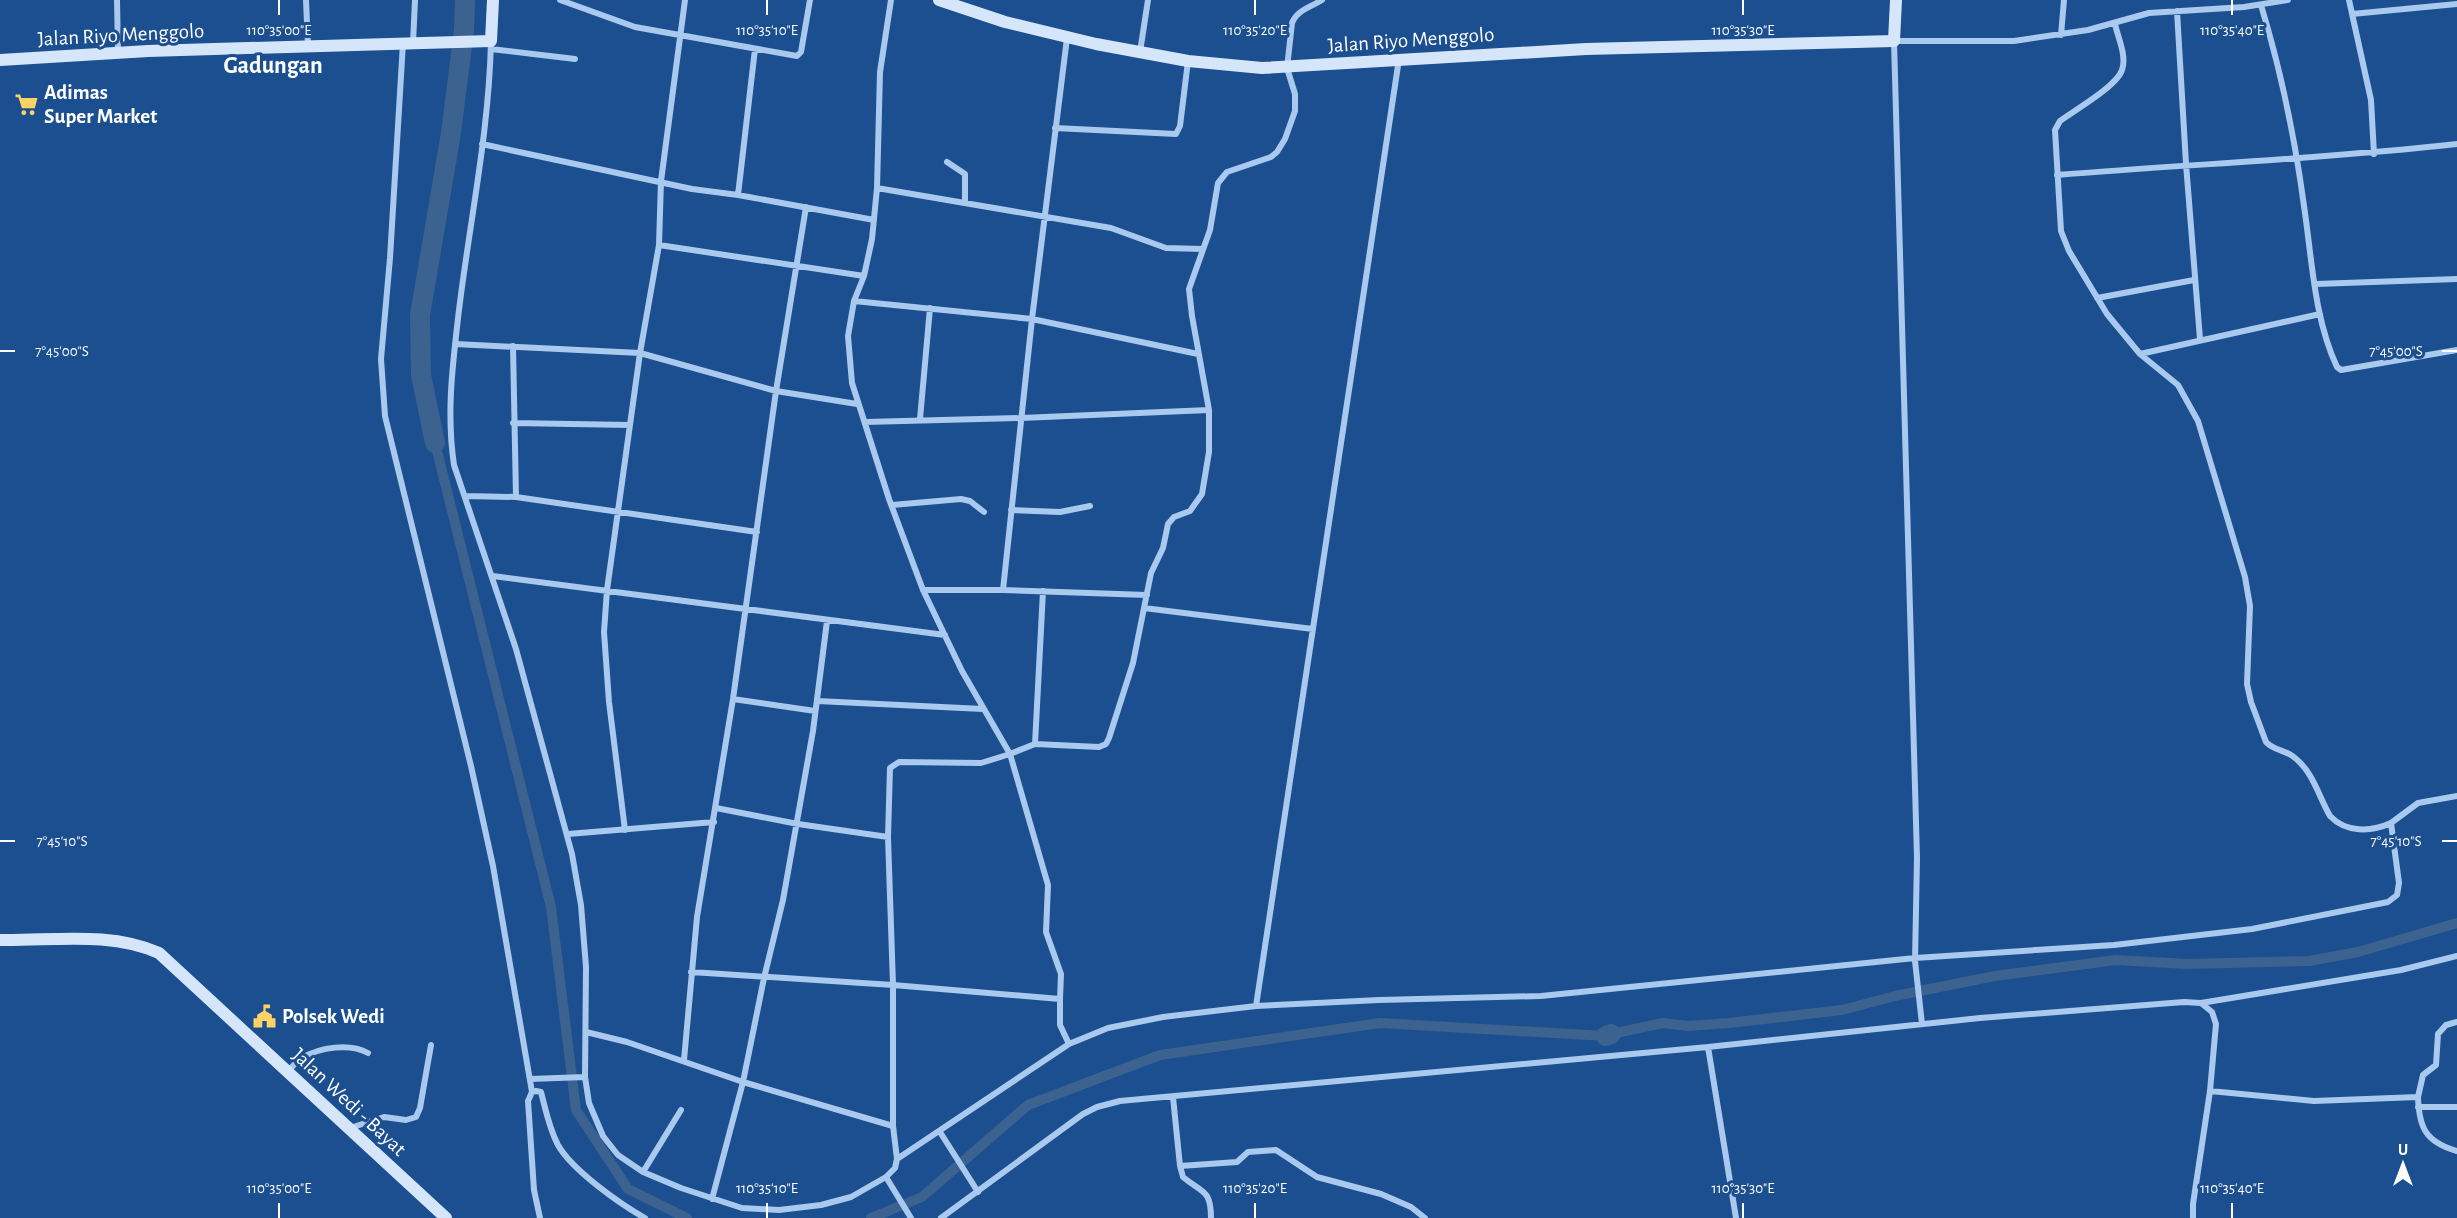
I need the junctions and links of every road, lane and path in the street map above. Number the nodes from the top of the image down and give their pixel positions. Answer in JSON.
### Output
{"nodes":[{"id":1,"x":117,"y":0,"type":"edge"},
{"id":2,"x":306,"y":0,"type":"edge"},
{"id":3,"x":414,"y":0,"type":"edge"},
{"id":4,"x":492,"y":0,"type":"edge"},
{"id":5,"x":560,"y":0,"type":"edge"},
{"id":6,"x":685,"y":0,"type":"edge"},
{"id":7,"x":810,"y":0,"type":"edge"},
{"id":8,"x":891,"y":0,"type":"edge"},
{"id":9,"x":939,"y":0,"type":"edge"},
{"id":10,"x":1148,"y":0,"type":"edge"},
{"id":11,"x":1322,"y":0,"type":"edge"},
{"id":12,"x":1896,"y":0,"type":"edge"},
{"id":13,"x":2064,"y":0,"type":"edge"},
{"id":14,"x":2288,"y":0,"type":"edge"},
{"id":15,"x":2349,"y":0,"type":"edge"},
{"id":16,"x":2457,"y":4,"type":"edge"},
{"id":17,"x":2261,"y":5,"type":"junction"},
{"id":18,"x":2177,"y":11,"type":"junction"},
{"id":19,"x":2352,"y":14,"type":"junction"},
{"id":20,"x":2115,"y":24,"type":"junction"},
{"id":21,"x":2061,"y":35,"type":"junction"},
{"id":22,"x":680,"y":36,"type":"junction"},
{"id":23,"x":1067,"y":37,"type":"junction"},
{"id":24,"x":1894,"y":42,"type":"junction"},
{"id":25,"x":408,"y":43,"type":"junction"},
{"id":26,"x":489,"y":44,"type":"junction"},
{"id":27,"x":308,"y":46,"type":"junction"},
{"id":28,"x":755,"y":49,"type":"junction"},
{"id":29,"x":1140,"y":51,"type":"junction"},
{"id":30,"x":118,"y":53,"type":"junction"},
{"id":31,"x":1400,"y":58,"type":"junction"},
{"id":32,"x":576,"y":59,"type":"dead end"},
{"id":33,"x":0,"y":60,"type":"edge"},
{"id":34,"x":1188,"y":60,"type":"junction"},
{"id":35,"x":1287,"y":68,"type":"junction"},
{"id":36,"x":1055,"y":128,"type":"junction"},
{"id":37,"x":482,"y":144,"type":"junction"},
{"id":38,"x":2457,"y":144,"type":"edge"},
{"id":39,"x":2374,"y":154,"type":"junction"},
{"id":40,"x":2297,"y":157,"type":"junction"},
{"id":41,"x":947,"y":162,"type":"dead end"},
{"id":42,"x":2186,"y":164,"type":"junction"},
{"id":43,"x":2057,"y":175,"type":"junction"},
{"id":44,"x":661,"y":181,"type":"junction"},
{"id":45,"x":877,"y":188,"type":"junction"},
{"id":46,"x":738,"y":195,"type":"junction"},
{"id":47,"x":965,"y":203,"type":"junction"},
{"id":48,"x":806,"y":207,"type":"junction"},
{"id":49,"x":1045,"y":215,"type":"junction"},
{"id":50,"x":874,"y":220,"type":"junction"},
{"id":51,"x":659,"y":245,"type":"junction"},
{"id":52,"x":1202,"y":249,"type":"junction"},
{"id":53,"x":795,"y":267,"type":"junction"},
{"id":54,"x":864,"y":276,"type":"junction"},
{"id":55,"x":2457,"y":279,"type":"edge"},
{"id":56,"x":2194,"y":280,"type":"junction"},
{"id":57,"x":2316,"y":284,"type":"junction"},
{"id":58,"x":2097,"y":298,"type":"junction"},
{"id":59,"x":854,"y":301,"type":"junction"},
{"id":60,"x":930,"y":308,"type":"junction"},
{"id":61,"x":2320,"y":314,"type":"junction"},
{"id":62,"x":1032,"y":319,"type":"junction"},
{"id":63,"x":2200,"y":339,"type":"junction"},
{"id":64,"x":455,"y":344,"type":"junction"},
{"id":65,"x":513,"y":346,"type":"junction"},
{"id":66,"x":2457,"y":350,"type":"edge"},
{"id":67,"x":640,"y":352,"type":"junction"},
{"id":68,"x":1198,"y":354,"type":"junction"},
{"id":69,"x":2140,"y":354,"type":"junction"},
{"id":70,"x":776,"y":391,"type":"junction"},
{"id":71,"x":857,"y":404,"type":"junction"},
{"id":72,"x":1209,"y":410,"type":"junction"},
{"id":73,"x":1021,"y":418,"type":"junction"},
{"id":74,"x":920,"y":419,"type":"junction"},
{"id":75,"x":866,"y":422,"type":"junction"},
{"id":76,"x":513,"y":423,"type":"junction"},
{"id":77,"x":630,"y":425,"type":"junction"},
{"id":78,"x":465,"y":496,"type":"junction"},
{"id":79,"x":516,"y":497,"type":"junction"},
{"id":80,"x":891,"y":505,"type":"junction"},
{"id":81,"x":1090,"y":506,"type":"dead end"},
{"id":82,"x":1011,"y":510,"type":"junction"},
{"id":83,"x":618,"y":512,"type":"junction"},
{"id":84,"x":984,"y":512,"type":"dead end"},
{"id":85,"x":757,"y":532,"type":"junction"},
{"id":86,"x":492,"y":576,"type":"junction"},
{"id":87,"x":607,"y":590,"type":"junction"},
{"id":88,"x":924,"y":590,"type":"junction"},
{"id":89,"x":1003,"y":590,"type":"junction"},
{"id":90,"x":1043,"y":591,"type":"junction"},
{"id":91,"x":1147,"y":595,"type":"junction"},
{"id":92,"x":1144,"y":608,"type":"junction"},
{"id":93,"x":746,"y":610,"type":"junction"},
{"id":94,"x":827,"y":621,"type":"junction"},
{"id":95,"x":1313,"y":629,"type":"junction"},
{"id":96,"x":945,"y":635,"type":"junction"},
{"id":97,"x":734,"y":699,"type":"junction"},
{"id":98,"x":817,"y":700,"type":"junction"},
{"id":99,"x":983,"y":709,"type":"junction"},
{"id":100,"x":815,"y":711,"type":"junction"},
{"id":101,"x":1035,"y":744,"type":"junction"},
{"id":102,"x":1010,"y":754,"type":"junction"},
{"id":103,"x":2457,"y":796,"type":"edge"},
{"id":104,"x":716,"y":808,"type":"junction"},
{"id":105,"x":714,"y":822,"type":"junction"},
{"id":106,"x":2391,"y":823,"type":"junction"},
{"id":107,"x":798,"y":824,"type":"junction"},
{"id":108,"x":625,"y":830,"type":"junction"},
{"id":109,"x":568,"y":834,"type":"junction"},
{"id":110,"x":888,"y":837,"type":"junction"},
{"id":111,"x":0,"y":940,"type":"edge"},
{"id":112,"x":2457,"y":956,"type":"edge"},
{"id":113,"x":1915,"y":960,"type":"junction"},
{"id":114,"x":691,"y":972,"type":"junction"},
{"id":115,"x":764,"y":978,"type":"junction"},
{"id":116,"x":893,"y":985,"type":"junction"},
{"id":117,"x":1060,"y":999,"type":"junction"},
{"id":118,"x":2201,"y":1003,"type":"junction"},
{"id":119,"x":1256,"y":1006,"type":"junction"},
{"id":120,"x":2457,"y":1022,"type":"edge"},
{"id":121,"x":1922,"y":1023,"type":"junction"},
{"id":122,"x":586,"y":1032,"type":"junction"},
{"id":123,"x":1069,"y":1044,"type":"junction"},
{"id":124,"x":431,"y":1045,"type":"dead end"},
{"id":125,"x":1708,"y":1047,"type":"junction"},
{"id":126,"x":368,"y":1053,"type":"dead end"},
{"id":127,"x":684,"y":1060,"type":"junction"},
{"id":128,"x":287,"y":1072,"type":"junction"},
{"id":129,"x":584,"y":1077,"type":"junction"},
{"id":130,"x":530,"y":1079,"type":"junction"},
{"id":131,"x":743,"y":1082,"type":"junction"},
{"id":132,"x":2210,"y":1091,"type":"junction"},
{"id":133,"x":532,"y":1092,"type":"junction"},
{"id":134,"x":2418,"y":1096,"type":"junction"},
{"id":135,"x":1173,"y":1097,"type":"junction"},
{"id":136,"x":2418,"y":1107,"type":"junction"},
{"id":137,"x":2457,"y":1107,"type":"edge"},
{"id":138,"x":681,"y":1110,"type":"dead end"},
{"id":139,"x":893,"y":1126,"type":"junction"},
{"id":140,"x":349,"y":1129,"type":"junction"},
{"id":141,"x":941,"y":1134,"type":"junction"},
{"id":142,"x":2457,"y":1151,"type":"edge"},
{"id":143,"x":897,"y":1159,"type":"junction"},
{"id":144,"x":1180,"y":1166,"type":"junction"},
{"id":145,"x":643,"y":1172,"type":"junction"},
{"id":146,"x":886,"y":1177,"type":"junction"},
{"id":147,"x":977,"y":1190,"type":"junction"},
{"id":148,"x":712,"y":1199,"type":"junction"},
{"id":149,"x":446,"y":1218,"type":"edge"},
{"id":150,"x":540,"y":1218,"type":"edge"},
{"id":151,"x":645,"y":1218,"type":"edge"},
{"id":152,"x":911,"y":1218,"type":"edge"},
{"id":153,"x":941,"y":1218,"type":"edge"},
{"id":154,"x":1211,"y":1218,"type":"edge"},
{"id":155,"x":1425,"y":1218,"type":"edge"},
{"id":156,"x":1736,"y":1218,"type":"edge"},
{"id":157,"x":2193,"y":1218,"type":"edge"}],
"edges":[{"from":1,"to":30,"type":"street"},
{"from":2,"to":27,"type":"street"},
{"from":3,"to":25,"type":"street"},
{"from":4,"to":26,"type":"street"},
{"from":5,"to":22,"type":"street"},
{"from":6,"to":22,"type":"street"},
{"from":7,"to":28,"type":"street"},
{"from":8,"to":45,"type":"street"},
{"from":9,"to":23,"type":"street","name":"Jalan Riyo Menggolo"},
{"from":10,"to":29,"type":"street"},
{"from":11,"to":35,"type":"street"},
{"from":12,"to":24,"type":"street"},
{"from":13,"to":21,"type":"street"},
{"from":14,"to":17,"type":"street"},
{"from":15,"to":19,"type":"street"},
{"from":16,"to":19,"type":"street"},
{"from":17,"to":18,"type":"street"},
{"from":17,"to":40,"type":"street"},
{"from":18,"to":20,"type":"street"},
{"from":18,"to":42,"type":"street"},
{"from":19,"to":39,"type":"street"},
{"from":20,"to":21,"type":"street"},
{"from":20,"to":43,"type":"street"},
{"from":21,"to":24,"type":"street"},
{"from":22,"to":28,"type":"street"},
{"from":22,"to":44,"type":"street"},
{"from":23,"to":29,"type":"street","name":"Jalan Riyo Menggolo"},
{"from":23,"to":36,"type":"street"},
{"from":24,"to":31,"type":"street","name":"Jalan Riyo Menggolo"},
{"from":24,"to":113,"type":"street"},
{"from":25,"to":26,"type":"street","name":"Jalan Riyo Menggolo"},
{"from":25,"to":27,"type":"street","name":"Jalan Riyo Menggolo"},
{"from":25,"to":130,"type":"street"},
{"from":26,"to":32,"type":"street"},
{"from":26,"to":37,"type":"street"},
{"from":27,"to":30,"type":"street","name":"Jalan Riyo Menggolo"},
{"from":28,"to":46,"type":"street"},
{"from":29,"to":34,"type":"street","name":"Jalan Riyo Menggolo"},
{"from":30,"to":33,"type":"street","name":"Jalan Riyo Menggolo"},
{"from":31,"to":35,"type":"street","name":"Jalan Riyo Menggolo"},
{"from":31,"to":95,"type":"street"},
{"from":34,"to":35,"type":"street","name":"Jalan Riyo Menggolo"},
{"from":34,"to":36,"type":"street"},
{"from":35,"to":52,"type":"street"},
{"from":36,"to":49,"type":"street"},
{"from":37,"to":44,"type":"street"},
{"from":37,"to":64,"type":"street"},
{"from":38,"to":39,"type":"street"},
{"from":39,"to":40,"type":"street"},
{"from":40,"to":42,"type":"street"},
{"from":40,"to":57,"type":"street"},
{"from":41,"to":47,"type":"street"},
{"from":42,"to":43,"type":"street"},
{"from":42,"to":56,"type":"street"},
{"from":43,"to":58,"type":"street"},
{"from":44,"to":46,"type":"street"},
{"from":44,"to":51,"type":"street"},
{"from":45,"to":47,"type":"street"},
{"from":45,"to":50,"type":"street"},
{"from":46,"to":48,"type":"street"},
{"from":47,"to":49,"type":"street"},
{"from":48,"to":50,"type":"street"},
{"from":48,"to":53,"type":"street"},
{"from":49,"to":52,"type":"street"},
{"from":49,"to":62,"type":"street"},
{"from":50,"to":54,"type":"street"},
{"from":51,"to":53,"type":"street"},
{"from":51,"to":67,"type":"street"},
{"from":52,"to":68,"type":"street"},
{"from":53,"to":54,"type":"street"},
{"from":53,"to":70,"type":"street"},
{"from":54,"to":59,"type":"street"},
{"from":55,"to":57,"type":"street"},
{"from":56,"to":58,"type":"street"},
{"from":56,"to":63,"type":"street"},
{"from":57,"to":61,"type":"street"},
{"from":58,"to":69,"type":"street"},
{"from":59,"to":60,"type":"street"},
{"from":59,"to":71,"type":"street"},
{"from":60,"to":62,"type":"street"},
{"from":60,"to":74,"type":"street"},
{"from":61,"to":63,"type":"street"},
{"from":61,"to":66,"type":"street"},
{"from":62,"to":68,"type":"street"},
{"from":62,"to":73,"type":"street"},
{"from":63,"to":69,"type":"street"},
{"from":64,"to":65,"type":"street"},
{"from":64,"to":78,"type":"street"},
{"from":65,"to":67,"type":"street"},
{"from":65,"to":76,"type":"street"},
{"from":67,"to":70,"type":"street"},
{"from":67,"to":77,"type":"street"},
{"from":68,"to":72,"type":"street"},
{"from":69,"to":106,"type":"street"},
{"from":70,"to":71,"type":"street"},
{"from":70,"to":85,"type":"street"},
{"from":71,"to":75,"type":"street"},
{"from":72,"to":73,"type":"street"},
{"from":72,"to":91,"type":"street"},
{"from":73,"to":74,"type":"street"},
{"from":73,"to":82,"type":"street"},
{"from":74,"to":75,"type":"street"},
{"from":75,"to":80,"type":"street"},
{"from":76,"to":77,"type":"street"},
{"from":76,"to":79,"type":"street"},
{"from":77,"to":83,"type":"street"},
{"from":78,"to":79,"type":"street"},
{"from":78,"to":86,"type":"street"},
{"from":79,"to":83,"type":"street"},
{"from":80,"to":84,"type":"street"},
{"from":80,"to":88,"type":"street"},
{"from":81,"to":82,"type":"street"},
{"from":82,"to":89,"type":"street"},
{"from":83,"to":85,"type":"street"},
{"from":83,"to":87,"type":"street"},
{"from":85,"to":93,"type":"street"},
{"from":86,"to":87,"type":"street"},
{"from":86,"to":109,"type":"street"},
{"from":87,"to":93,"type":"street"},
{"from":87,"to":108,"type":"street"},
{"from":88,"to":89,"type":"street"},
{"from":88,"to":96,"type":"street"},
{"from":89,"to":90,"type":"street"},
{"from":90,"to":91,"type":"street"},
{"from":90,"to":101,"type":"street"},
{"from":91,"to":92,"type":"street"},
{"from":92,"to":95,"type":"street"},
{"from":92,"to":101,"type":"street"},
{"from":93,"to":94,"type":"street"},
{"from":93,"to":97,"type":"street"},
{"from":94,"to":96,"type":"street"},
{"from":94,"to":98,"type":"street"},
{"from":95,"to":119,"type":"street"},
{"from":96,"to":99,"type":"street"},
{"from":97,"to":100,"type":"street"},
{"from":97,"to":104,"type":"street"},
{"from":98,"to":99,"type":"street"},
{"from":98,"to":100,"type":"street"},
{"from":99,"to":102,"type":"street"},
{"from":100,"to":107,"type":"street"},
{"from":101,"to":102,"type":"street"},
{"from":102,"to":110,"type":"street"},
{"from":102,"to":117,"type":"street"},
{"from":103,"to":106,"type":"street"},
{"from":104,"to":105,"type":"street"},
{"from":104,"to":107,"type":"street"},
{"from":105,"to":108,"type":"street"},
{"from":105,"to":114,"type":"street"},
{"from":106,"to":113,"type":"street"},
{"from":107,"to":110,"type":"street"},
{"from":107,"to":115,"type":"street"},
{"from":108,"to":109,"type":"street"},
{"from":109,"to":122,"type":"street"},
{"from":110,"to":116,"type":"street"},
{"from":111,"to":128,"type":"street","name":"Jalan Wedi - Bayat"},
{"from":112,"to":118,"type":"street"},
{"from":113,"to":119,"type":"street"},
{"from":113,"to":121,"type":"street"},
{"from":114,"to":115,"type":"street"},
{"from":114,"to":127,"type":"street"},
{"from":115,"to":116,"type":"street"},
{"from":115,"to":131,"type":"street"},
{"from":116,"to":117,"type":"street"},
{"from":116,"to":139,"type":"street"},
{"from":117,"to":123,"type":"street"},
{"from":118,"to":121,"type":"street"},
{"from":118,"to":132,"type":"street"},
{"from":119,"to":123,"type":"street"},
{"from":120,"to":134,"type":"street"},
{"from":121,"to":125,"type":"street"},
{"from":122,"to":127,"type":"street"},
{"from":122,"to":129,"type":"street"},
{"from":123,"to":141,"type":"street"},
{"from":124,"to":140,"type":"street"},
{"from":125,"to":135,"type":"street"},
{"from":125,"to":156,"type":"street"},
{"from":126,"to":128,"type":"street"},
{"from":127,"to":131,"type":"street"},
{"from":128,"to":140,"type":"street","name":"Jalan Wedi - Bayat"},
{"from":129,"to":130,"type":"street"},
{"from":129,"to":145,"type":"street"},
{"from":130,"to":133,"type":"street"},
{"from":131,"to":139,"type":"street"},
{"from":131,"to":148,"type":"street"},
{"from":132,"to":134,"type":"street"},
{"from":132,"to":157,"type":"street"},
{"from":133,"to":150,"type":"street"},
{"from":133,"to":151,"type":"street"},
{"from":134,"to":136,"type":"street"},
{"from":135,"to":144,"type":"street"},
{"from":135,"to":147,"type":"street"},
{"from":136,"to":137,"type":"street"},
{"from":136,"to":142,"type":"street"},
{"from":138,"to":145,"type":"street"},
{"from":139,"to":143,"type":"street"},
{"from":140,"to":149,"type":"street","name":"Jalan Wedi - Bayat"},
{"from":141,"to":143,"type":"street"},
{"from":141,"to":147,"type":"street"},
{"from":143,"to":146,"type":"street"},
{"from":144,"to":154,"type":"street"},
{"from":144,"to":155,"type":"street"},
{"from":145,"to":148,"type":"street"},
{"from":146,"to":148,"type":"street"},
{"from":146,"to":152,"type":"street"},
{"from":147,"to":153,"type":"street"}]}
